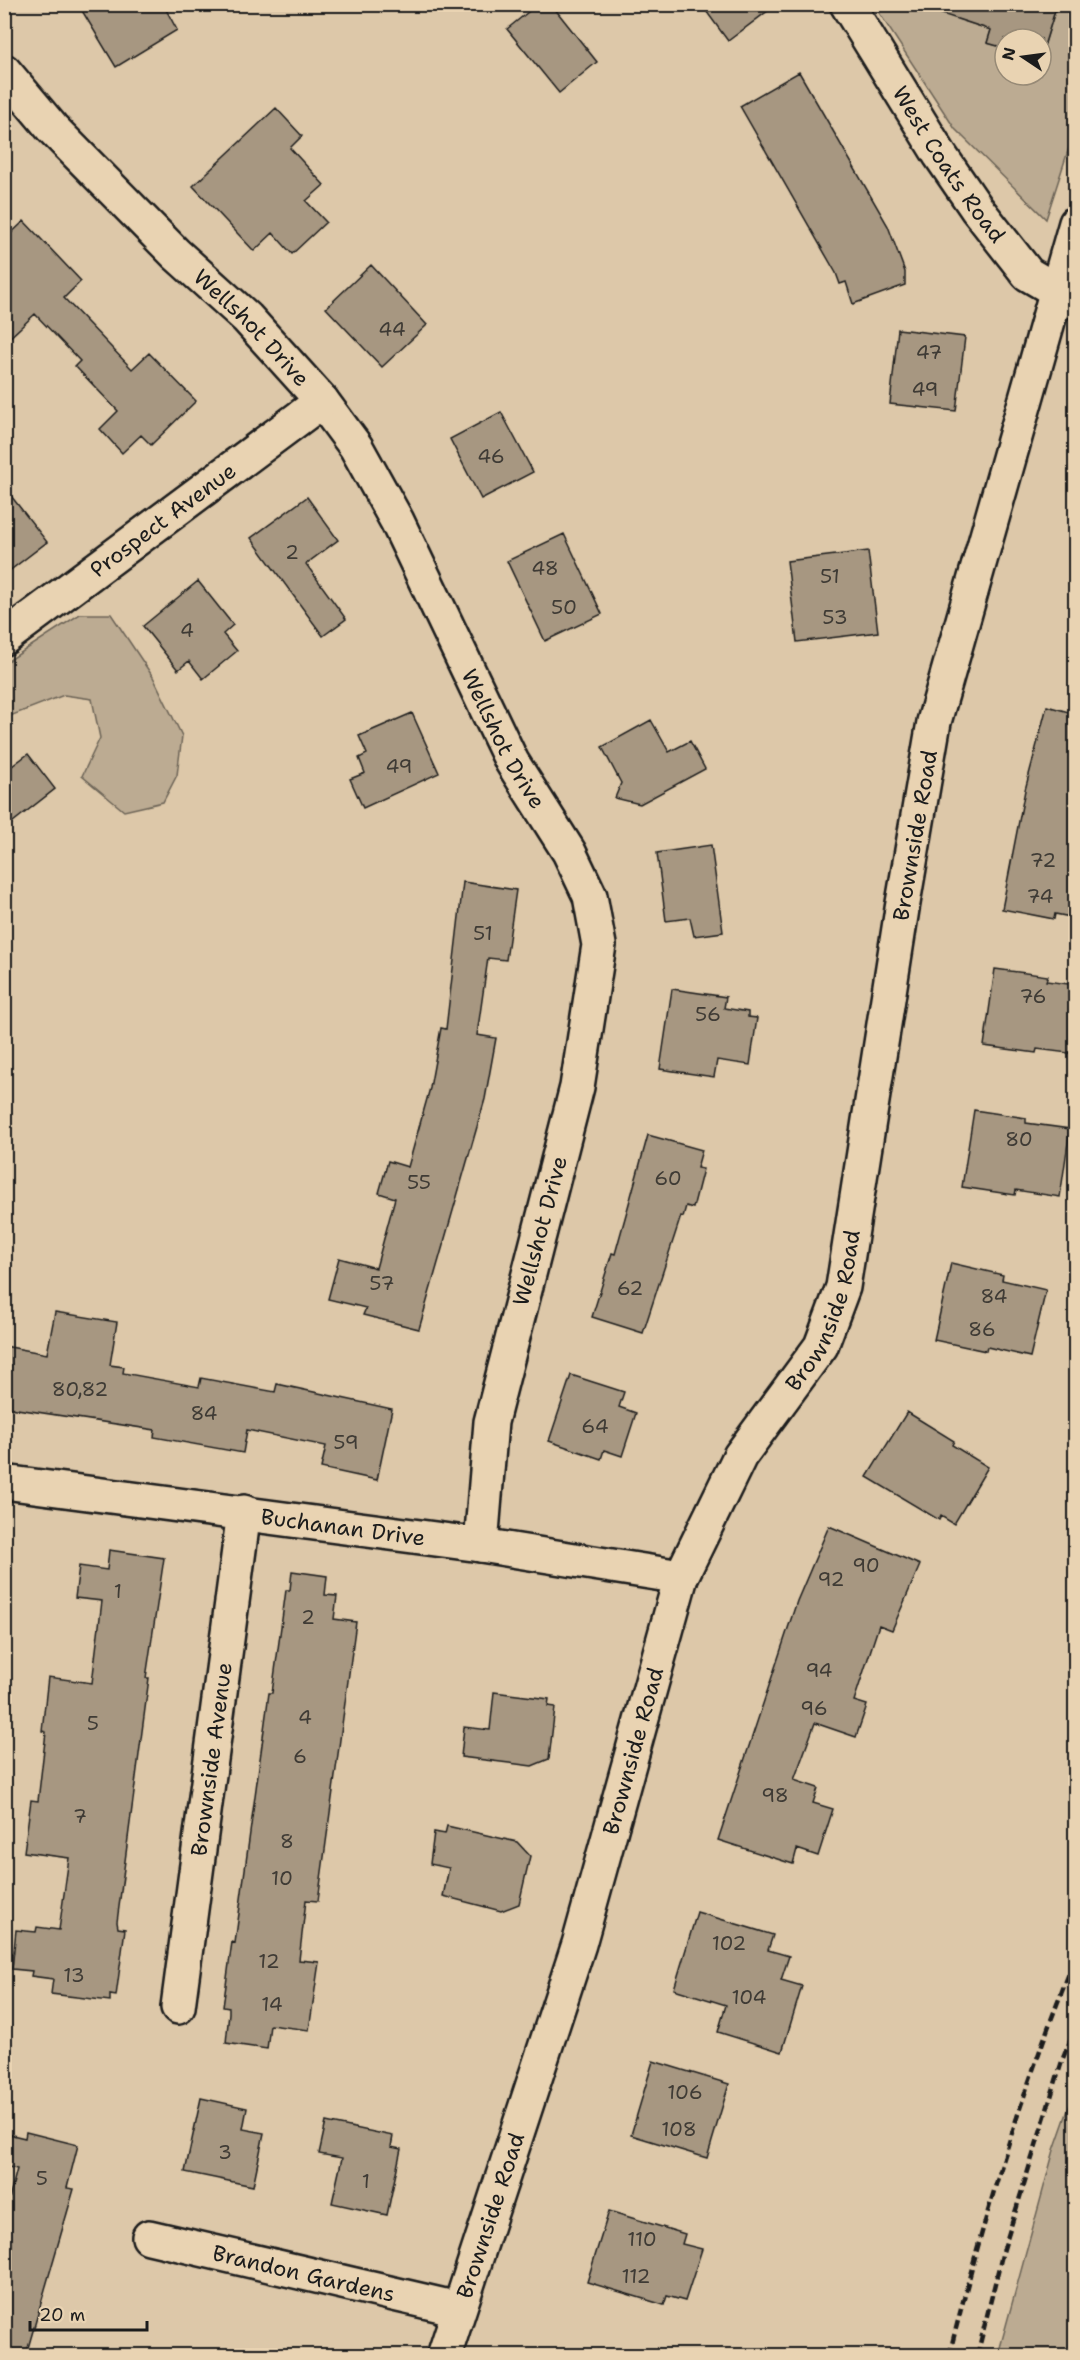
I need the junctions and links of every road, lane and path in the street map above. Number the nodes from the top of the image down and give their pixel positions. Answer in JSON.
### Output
{"nodes":[{"id":1,"x":847,"y":4,"type":"edge"},
{"id":2,"x":4,"y":71,"type":"edge"},
{"id":3,"x":1076,"y":223,"type":"edge"},
{"id":4,"x":1066,"y":298,"type":"edge"},
{"id":5,"x":322,"y":401,"type":"junction"},
{"id":6,"x":4,"y":638,"type":"edge"},
{"id":7,"x":4,"y":1482,"type":"edge"},
{"id":8,"x":244,"y":1512,"type":"junction"},
{"id":9,"x":481,"y":1545,"type":"junction"},
{"id":10,"x":681,"y":1578,"type":"junction"},
{"id":11,"x":178,"y":2007,"type":"dead end"},
{"id":12,"x":149,"y":2236,"type":"dead end"},
{"id":13,"x":458,"y":2309,"type":"junction"},
{"id":14,"x":444,"y":2355,"type":"edge"}],
"edges":[{"from":1,"to":4,"type":"street","name":"West Coats Road"},
{"from":2,"to":5,"type":"street","name":"Wellshot Drive"},
{"from":3,"to":4,"type":"street","name":"Brownside Road"},
{"from":4,"to":10,"type":"street","name":"Brownside Road"},
{"from":5,"to":6,"type":"street","name":"Prospect Avenue"},
{"from":5,"to":9,"type":"street","name":"Wellshot Drive"},
{"from":7,"to":8,"type":"street","name":"Buchanan Drive"},
{"from":8,"to":9,"type":"street","name":"Buchanan Drive"},
{"from":8,"to":11,"type":"street","name":"Brownside Avenue"},
{"from":9,"to":10,"type":"street","name":"Buchanan Drive"},
{"from":10,"to":13,"type":"street","name":"Brownside Road"},
{"from":12,"to":13,"type":"street","name":"Brandon Gardens"},
{"from":13,"to":14,"type":"street","name":"Brownside Road"}]}
